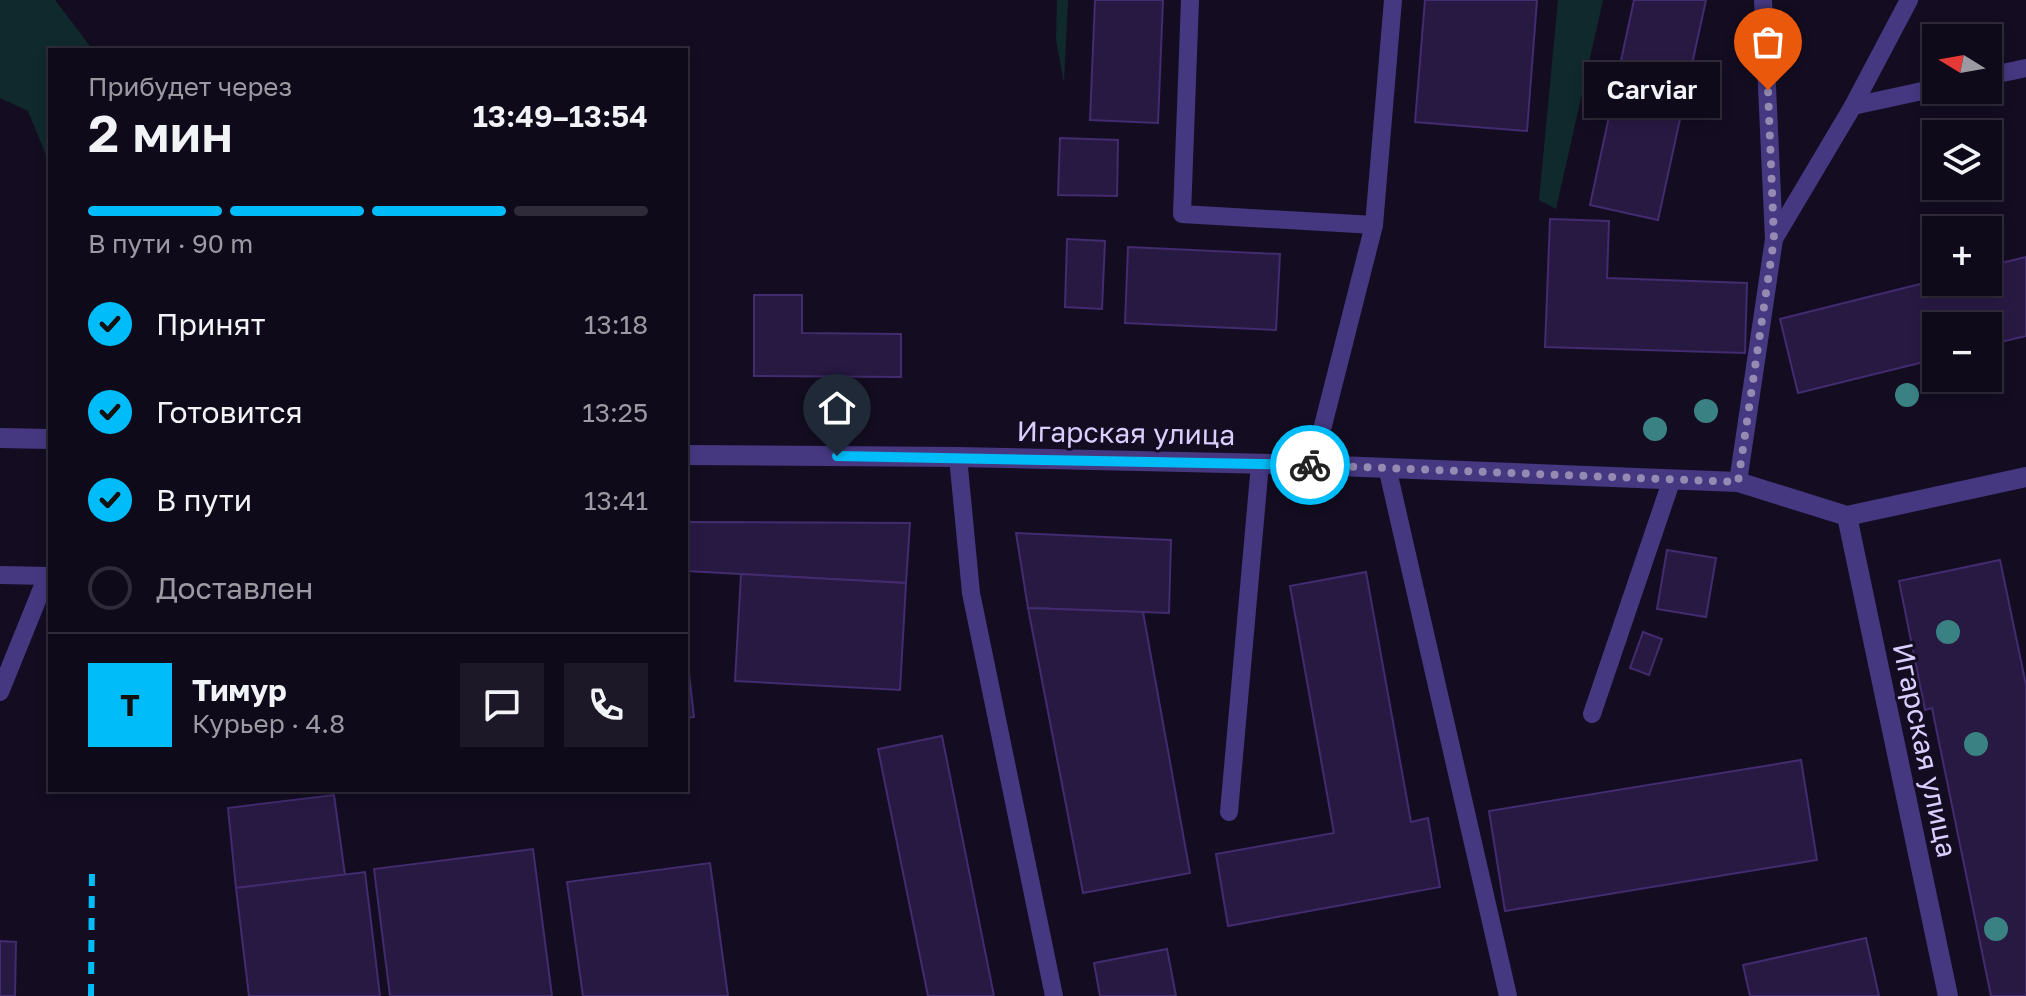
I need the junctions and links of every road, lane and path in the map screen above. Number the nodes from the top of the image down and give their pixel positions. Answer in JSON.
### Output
{"nodes":[{"id":1,"x":1190,"y":0,"type":"edge"},
{"id":2,"x":1393,"y":0,"type":"edge"},
{"id":3,"x":1763,"y":0,"type":"edge"},
{"id":4,"x":1909,"y":0,"type":"edge"},
{"id":5,"x":2026,"y":68,"type":"edge"},
{"id":6,"x":2002,"y":73,"type":"edge"},
{"id":7,"x":1922,"y":91,"type":"edge"},
{"id":8,"x":1853,"y":106,"type":"junction"},
{"id":9,"x":1374,"y":225,"type":"junction"},
{"id":10,"x":1774,"y":239,"type":"junction"},
{"id":11,"x":0,"y":438,"type":"edge"},
{"id":12,"x":48,"y":439,"type":"edge"},
{"id":13,"x":688,"y":455,"type":"edge"},
{"id":14,"x":958,"y":457,"type":"junction"},
{"id":15,"x":1260,"y":464,"type":"junction"},
{"id":16,"x":1313,"y":465,"type":"junction"},
{"id":17,"x":1387,"y":467,"type":"junction"},
{"id":18,"x":2026,"y":477,"type":"edge"},
{"id":19,"x":1672,"y":479,"type":"junction"},
{"id":20,"x":1738,"y":482,"type":"junction"},
{"id":21,"x":1847,"y":516,"type":"junction"},
{"id":22,"x":0,"y":575,"type":"edge"},
{"id":23,"x":48,"y":576,"type":"edge"},
{"id":24,"x":48,"y":578,"type":"edge"},
{"id":25,"x":0,"y":692,"type":"edge"},
{"id":26,"x":1592,"y":714,"type":"dead end"},
{"id":27,"x":1229,"y":812,"type":"dead end"},
{"id":28,"x":1054,"y":996,"type":"edge"},
{"id":29,"x":1508,"y":996,"type":"edge"},
{"id":30,"x":1948,"y":996,"type":"edge"}],
"edges":[{"from":1,"to":9,"type":"lane"},
{"from":2,"to":9,"type":"lane"},
{"from":3,"to":10,"type":"lane"},
{"from":4,"to":8,"type":"lane"},
{"from":5,"to":6,"type":"lane"},
{"from":7,"to":8,"type":"lane"},
{"from":8,"to":10,"type":"lane"},
{"from":9,"to":16,"type":"lane"},
{"from":10,"to":20,"type":"lane"},
{"from":11,"to":12,"type":"street"},
{"from":13,"to":14,"type":"street","name":"Игарская улица"},
{"from":14,"to":15,"type":"street","name":"Игарская улица"},
{"from":14,"to":28,"type":"lane"},
{"from":15,"to":16,"type":"street","name":"Игарская улица"},
{"from":15,"to":27,"type":"lane"},
{"from":16,"to":17,"type":"street","name":"Игарская улица"},
{"from":17,"to":19,"type":"street","name":"Игарская улица"},
{"from":17,"to":29,"type":"lane"},
{"from":18,"to":21,"type":"street","name":"Игарская улица"},
{"from":19,"to":20,"type":"street","name":"Игарская улица"},
{"from":19,"to":26,"type":"lane"},
{"from":20,"to":21,"type":"street","name":"Игарская улица"},
{"from":21,"to":30,"type":"street","name":"Игарская улица"},
{"from":22,"to":23,"type":"lane"},
{"from":24,"to":25,"type":"lane"}]}
